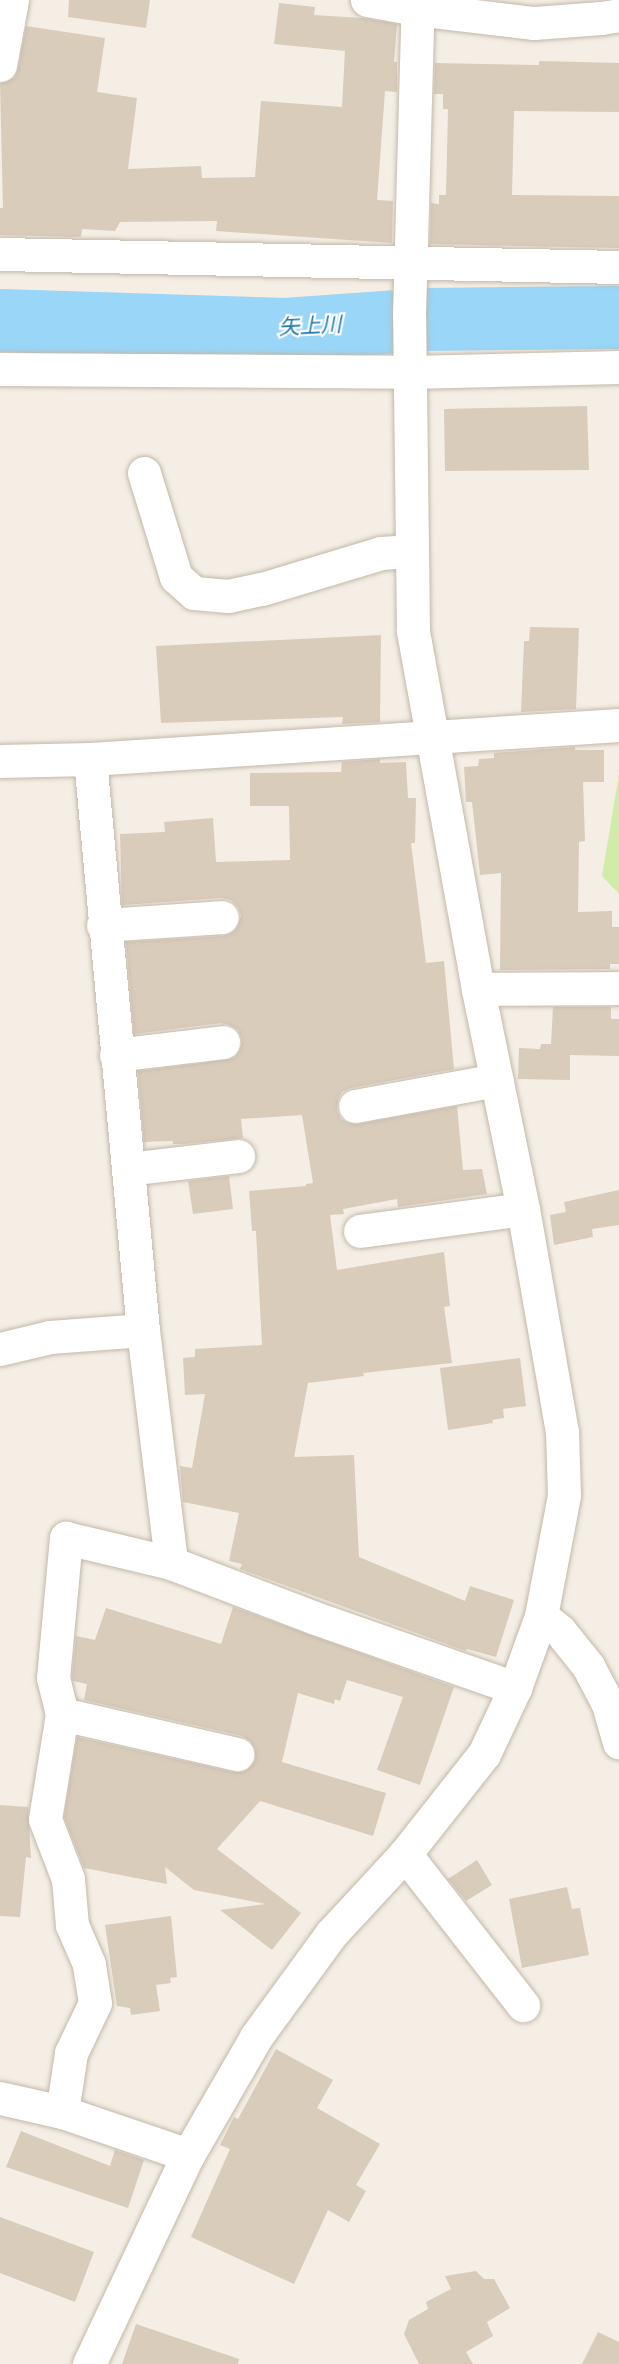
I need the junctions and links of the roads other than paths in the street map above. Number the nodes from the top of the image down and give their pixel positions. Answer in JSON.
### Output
{"nodes":[{"id":1,"x":12,"y":0,"type":"edge"},
{"id":2,"x":367,"y":0,"type":"edge"},
{"id":3,"x":417,"y":5,"type":"edge"},
{"id":4,"x":619,"y":15,"type":"edge"},
{"id":5,"x":0,"y":65,"type":"edge"},
{"id":6,"x":0,"y":254,"type":"edge"},
{"id":7,"x":410,"y":263,"type":"junction"},
{"id":8,"x":619,"y":267,"type":"edge"},
{"id":9,"x":619,"y":367,"type":"edge"},
{"id":10,"x":0,"y":369,"type":"edge"},
{"id":11,"x":410,"y":372,"type":"junction"},
{"id":12,"x":144,"y":473,"type":"dead end"},
{"id":13,"x":411,"y":551,"type":"junction"},
{"id":14,"x":619,"y":725,"type":"edge"},
{"id":15,"x":430,"y":738,"type":"junction"},
{"id":16,"x":90,"y":759,"type":"junction"},
{"id":17,"x":0,"y":761,"type":"edge"},
{"id":18,"x":222,"y":917,"type":"dead end"},
{"id":19,"x":103,"y":925,"type":"junction"},
{"id":20,"x":478,"y":988,"type":"junction"},
{"id":21,"x":619,"y":988,"type":"edge"},
{"id":22,"x":223,"y":1042,"type":"dead end"},
{"id":23,"x":116,"y":1055,"type":"junction"},
{"id":24,"x":497,"y":1080,"type":"junction"},
{"id":25,"x":355,"y":1106,"type":"dead end"},
{"id":26,"x":238,"y":1156,"type":"dead end"},
{"id":27,"x":128,"y":1169,"type":"junction"},
{"id":28,"x":523,"y":1209,"type":"junction"},
{"id":29,"x":360,"y":1231,"type":"dead end"},
{"id":30,"x":143,"y":1330,"type":"junction"},
{"id":31,"x":0,"y":1349,"type":"edge"},
{"id":32,"x":171,"y":1563,"type":"junction"},
{"id":33,"x":541,"y":1617,"type":"junction"},
{"id":34,"x":515,"y":1688,"type":"junction"},
{"id":35,"x":614,"y":1708,"type":"edge"},
{"id":36,"x":62,"y":1714,"type":"junction"},
{"id":37,"x":619,"y":1742,"type":"edge"},
{"id":38,"x":237,"y":1754,"type":"dead end"},
{"id":39,"x":405,"y":1854,"type":"junction"},
{"id":40,"x":523,"y":2005,"type":"dead end"},
{"id":41,"x":0,"y":2098,"type":"edge"},
{"id":42,"x":62,"y":2112,"type":"junction"},
{"id":43,"x":188,"y":2154,"type":"junction"},
{"id":44,"x":89,"y":2364,"type":"edge"}],
"edges":[{"from":1,"to":5,"type":"street"},
{"from":2,"to":3,"type":"street"},
{"from":3,"to":4,"type":"street"},
{"from":3,"to":7,"type":"street"},
{"from":6,"to":7,"type":"street"},
{"from":7,"to":8,"type":"street"},
{"from":7,"to":11,"type":"street"},
{"from":9,"to":11,"type":"street"},
{"from":10,"to":11,"type":"street"},
{"from":11,"to":13,"type":"street"},
{"from":12,"to":13,"type":"street"},
{"from":13,"to":15,"type":"street"},
{"from":14,"to":15,"type":"street"},
{"from":15,"to":16,"type":"street"},
{"from":15,"to":20,"type":"street"},
{"from":16,"to":17,"type":"street"},
{"from":16,"to":19,"type":"street"},
{"from":18,"to":19,"type":"street"},
{"from":19,"to":23,"type":"street"},
{"from":20,"to":21,"type":"street"},
{"from":20,"to":24,"type":"street"},
{"from":22,"to":23,"type":"street"},
{"from":23,"to":27,"type":"street"},
{"from":24,"to":25,"type":"street"},
{"from":24,"to":28,"type":"street"},
{"from":26,"to":27,"type":"street"},
{"from":27,"to":30,"type":"street"},
{"from":28,"to":29,"type":"street"},
{"from":28,"to":33,"type":"street"},
{"from":30,"to":31,"type":"street"},
{"from":30,"to":32,"type":"street"},
{"from":32,"to":34,"type":"street"},
{"from":32,"to":36,"type":"street"},
{"from":33,"to":34,"type":"street"},
{"from":33,"to":35,"type":"street"},
{"from":34,"to":39,"type":"street"},
{"from":35,"to":37,"type":"street"},
{"from":36,"to":38,"type":"street"},
{"from":36,"to":42,"type":"street"},
{"from":39,"to":40,"type":"street"},
{"from":39,"to":43,"type":"street"},
{"from":41,"to":42,"type":"street"},
{"from":42,"to":43,"type":"street"},
{"from":43,"to":44,"type":"street"}]}
